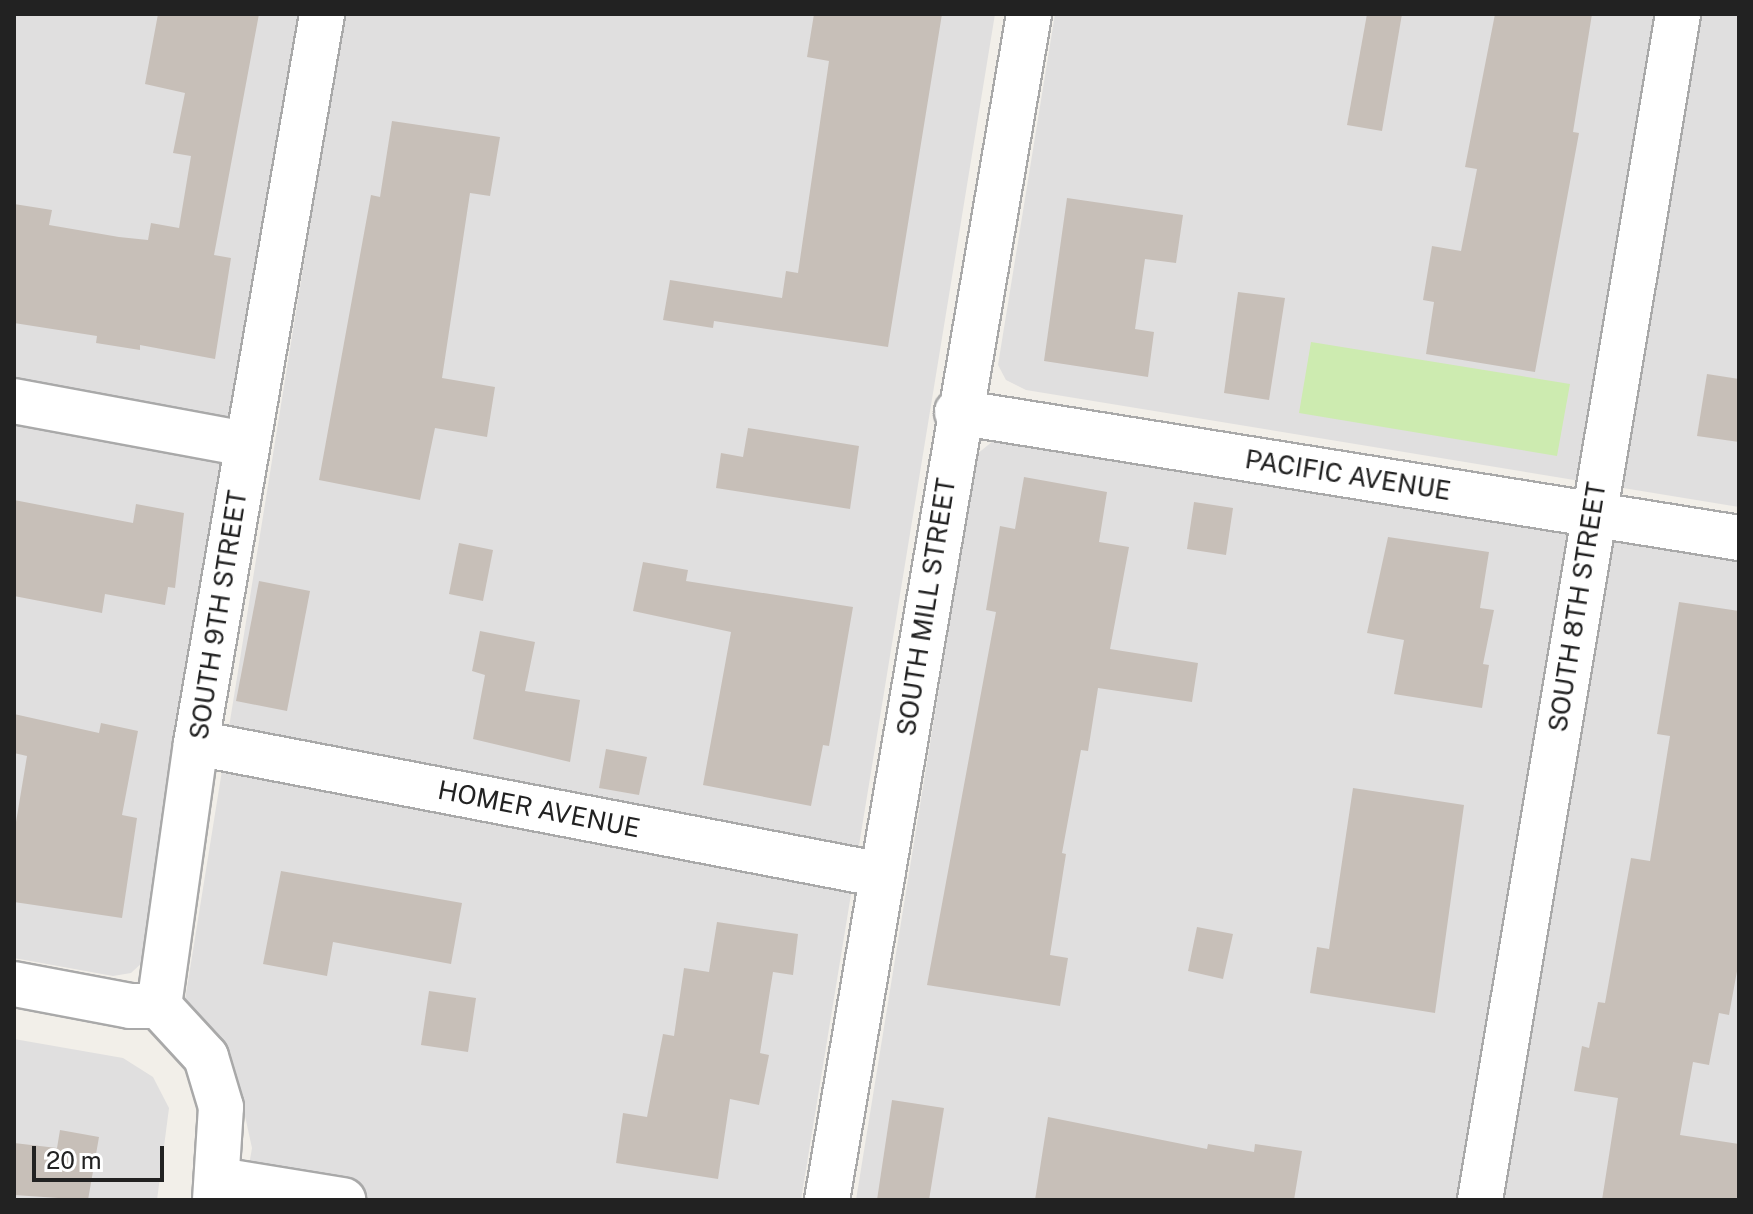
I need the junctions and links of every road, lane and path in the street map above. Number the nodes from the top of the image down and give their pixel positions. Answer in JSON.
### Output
{"nodes":[{"id":1,"x":322,"y":14,"type":"edge"},
{"id":2,"x":1029,"y":14,"type":"edge"},
{"id":3,"x":1678,"y":14,"type":"edge"},
{"id":4,"x":14,"y":401,"type":"edge"},
{"id":5,"x":957,"y":412,"type":"junction"},
{"id":6,"x":246,"y":444,"type":"junction"},
{"id":7,"x":1592,"y":514,"type":"junction"},
{"id":8,"x":1739,"y":538,"type":"edge"},
{"id":9,"x":196,"y":743,"type":"junction"},
{"id":10,"x":882,"y":875,"type":"junction"},
{"id":11,"x":14,"y":984,"type":"edge"},
{"id":12,"x":159,"y":1006,"type":"junction"},
{"id":13,"x":217,"y":1190,"type":"edge"},
{"id":14,"x":343,"y":1200,"type":"edge"},
{"id":15,"x":827,"y":1200,"type":"edge"},
{"id":16,"x":1480,"y":1200,"type":"edge"}],
"edges":[{"from":1,"to":6,"type":"street","name":"SOUTH 9TH STREET"},
{"from":2,"to":5,"type":"street","name":"SOUTH MILL STREET"},
{"from":3,"to":7,"type":"street","name":"SOUTH 8TH STREET"},
{"from":4,"to":6,"type":"street"},
{"from":5,"to":7,"type":"street","name":"PACIFIC AVENUE"},
{"from":5,"to":10,"type":"street","name":"SOUTH MILL STREET"},
{"from":6,"to":9,"type":"street","name":"SOUTH 9TH STREET"},
{"from":7,"to":8,"type":"street","name":"PACIFIC AVENUE"},
{"from":7,"to":16,"type":"street","name":"SOUTH 8TH STREET"},
{"from":9,"to":10,"type":"street","name":"HOMER AVENUE"},
{"from":9,"to":12,"type":"street","name":"SOUTH 9TH STREET"},
{"from":10,"to":15,"type":"street","name":"SOUTH MILL STREET"},
{"from":11,"to":12,"type":"street"},
{"from":12,"to":13,"type":"street"},
{"from":13,"to":14,"type":"street"}]}
